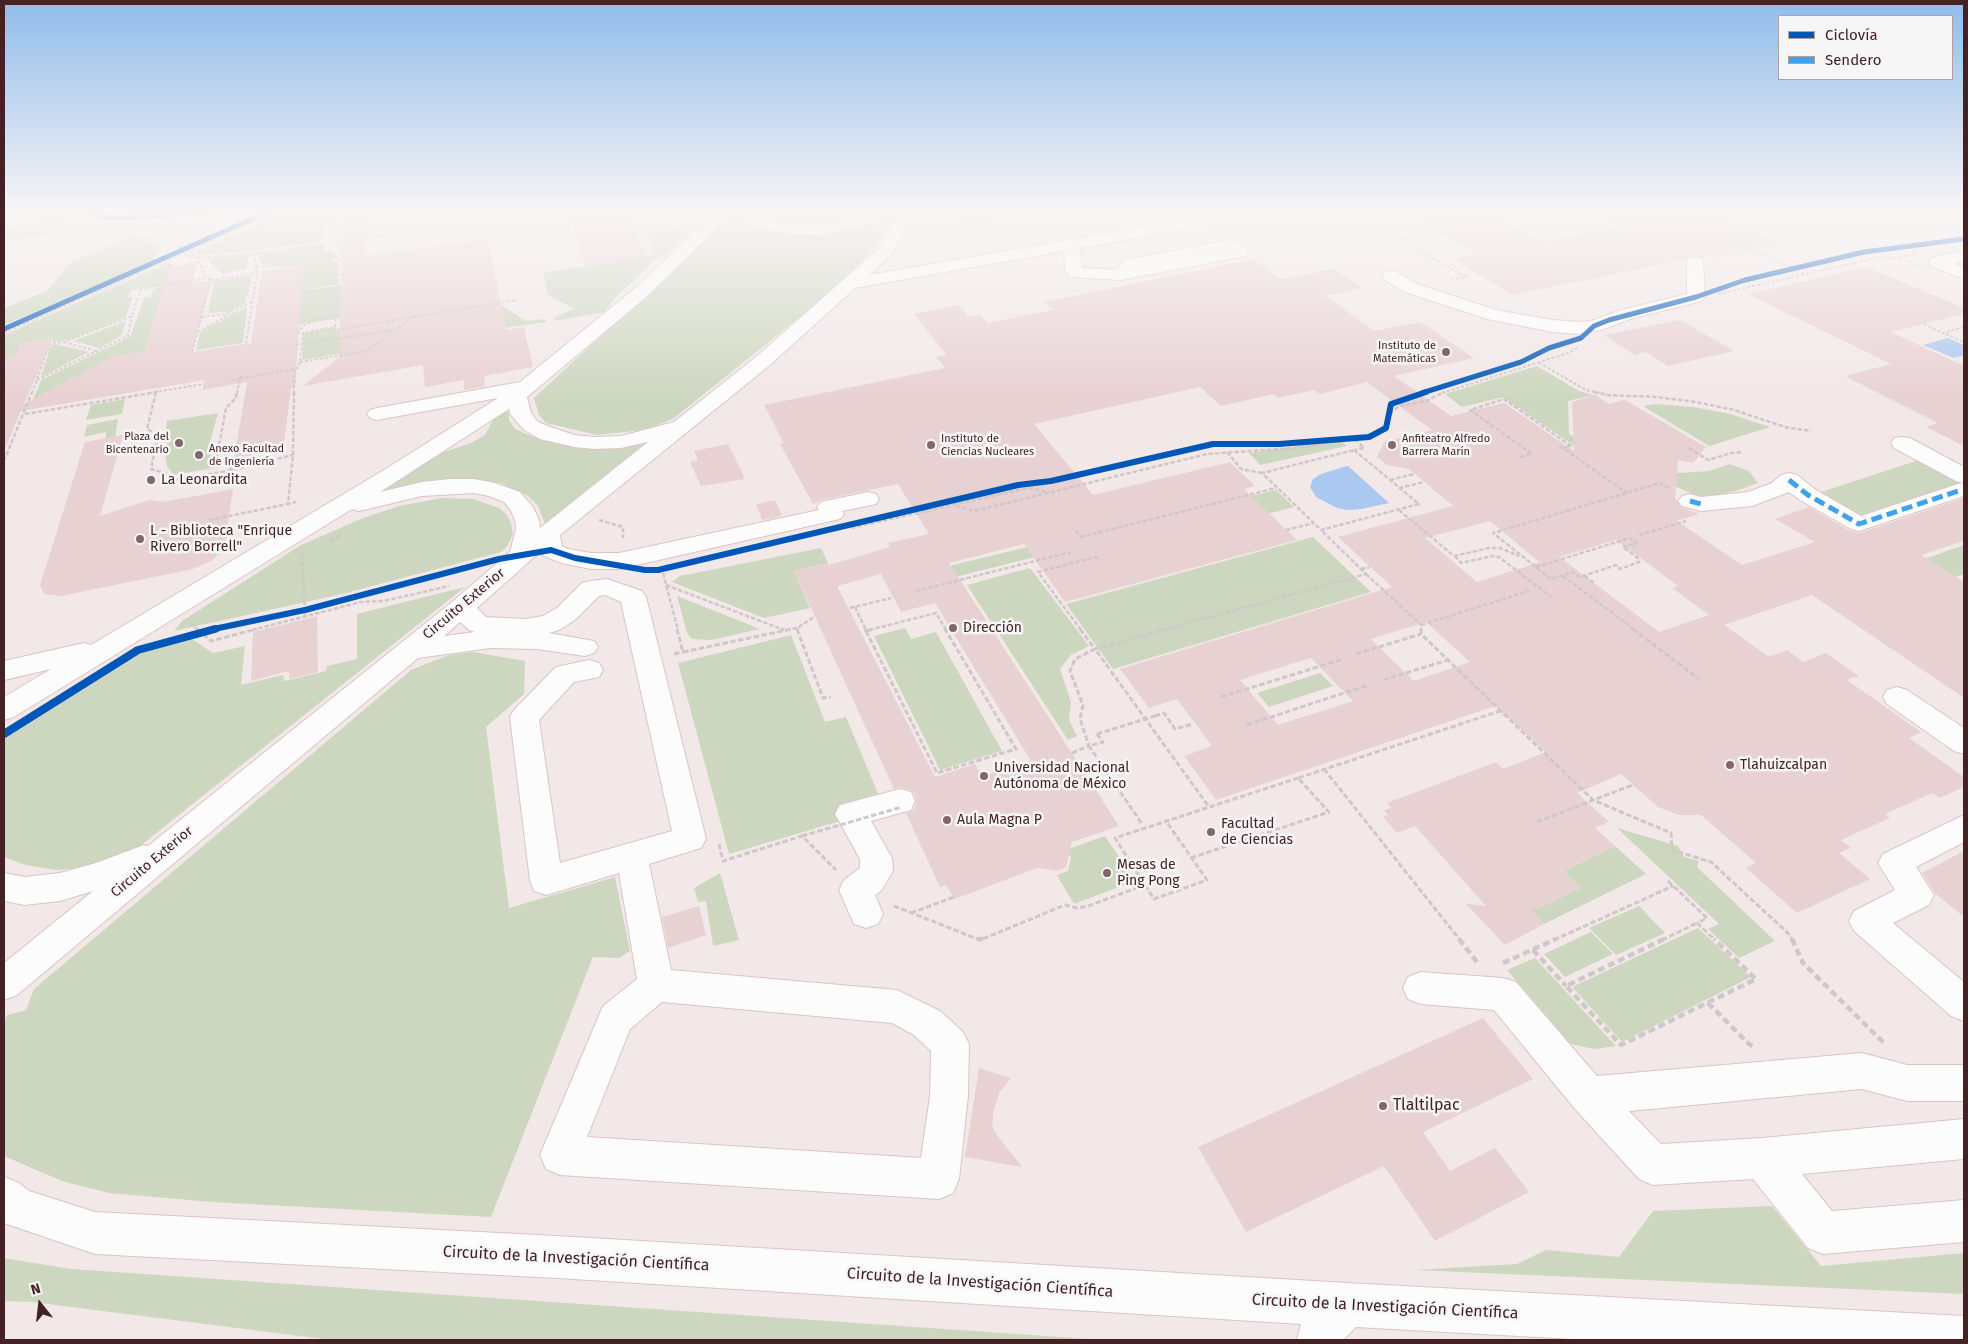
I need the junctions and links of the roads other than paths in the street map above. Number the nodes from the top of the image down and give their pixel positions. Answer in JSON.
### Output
{"nodes":[{"id":1,"x":659,"y":274,"type":"edge"},
{"id":2,"x":861,"y":274,"type":"edge"},
{"id":3,"x":904,"y":274,"type":"edge"},
{"id":4,"x":1092,"y":274,"type":"edge"},
{"id":5,"x":1127,"y":274,"type":"edge"},
{"id":6,"x":1698,"y":274,"type":"edge"},
{"id":7,"x":1121,"y":275,"type":"joint"},
{"id":8,"x":1391,"y":276,"type":"dead end"},
{"id":9,"x":851,"y":283,"type":"junction"},
{"id":10,"x":522,"y":391,"type":"junction"},
{"id":11,"x":464,"y":398,"type":"junction"},
{"id":12,"x":489,"y":413,"type":"junction"},
{"id":13,"x":377,"y":414,"type":"dead end"},
{"id":14,"x":687,"y":423,"type":"junction"},
{"id":15,"x":1902,"y":443,"type":"dead end"},
{"id":16,"x":1963,"y":483,"type":"edge"},
{"id":17,"x":868,"y":498,"type":"dead end"},
{"id":18,"x":1696,"y":503,"type":"road end"},
{"id":19,"x":327,"y":530,"type":"junction"},
{"id":20,"x":548,"y":533,"type":"junction"},
{"id":21,"x":521,"y":555,"type":"junction"},
{"id":22,"x":461,"y":608,"type":"junction"},
{"id":23,"x":106,"y":648,"type":"junction"},
{"id":24,"x":408,"y":651,"type":"junction"},
{"id":25,"x":4,"y":670,"type":"edge"},
{"id":26,"x":1896,"y":697,"type":"dead end"},
{"id":27,"x":4,"y":710,"type":"edge"},
{"id":28,"x":1964,"y":743,"type":"edge"},
{"id":29,"x":901,"y":804,"type":"road end"},
{"id":30,"x":1964,"y":828,"type":"edge"},
{"id":31,"x":169,"y":848,"type":"junction"},
{"id":32,"x":626,"y":858,"type":"junction"},
{"id":33,"x":4,"y":887,"type":"edge"},
{"id":34,"x":861,"y":902,"type":"road end"},
{"id":35,"x":4,"y":984,"type":"edge"},
{"id":36,"x":656,"y":985,"type":"junction"},
{"id":37,"x":1421,"y":988,"type":"dead end"},
{"id":38,"x":1964,"y":1004,"type":"edge"},
{"id":39,"x":1964,"y":1083,"type":"edge"},
{"id":40,"x":1589,"y":1096,"type":"junction"},
{"id":41,"x":1964,"y":1139,"type":"edge"},
{"id":42,"x":1762,"y":1158,"type":"junction"},
{"id":43,"x":4,"y":1198,"type":"edge"},
{"id":44,"x":1964,"y":1221,"type":"edge"},
{"id":45,"x":1347,"y":1305,"type":"junction"},
{"id":46,"x":1938,"y":1338,"type":"edge"},
{"id":47,"x":1319,"y":1340,"type":"edge"}],
"edges":[{"from":1,"to":10,"type":"street"},
{"from":2,"to":9,"type":"street","name":"Circuito Exterior"},
{"from":3,"to":9,"type":"street"},
{"from":4,"to":7,"type":"street"},
{"from":5,"to":7,"type":"street"},
{"from":6,"to":8,"type":"street"},
{"from":9,"to":14,"type":"street","name":"Circuito Exterior"},
{"from":10,"to":11,"type":"street"},
{"from":10,"to":12,"type":"street"},
{"from":10,"to":14,"type":"street"},
{"from":11,"to":12,"type":"street"},
{"from":11,"to":13,"type":"street"},
{"from":12,"to":19,"type":"street"},
{"from":14,"to":20,"type":"street","name":"Circuito Exterior"},
{"from":15,"to":16,"type":"street"},
{"from":16,"to":18,"type":"street"},
{"from":17,"to":20,"type":"street"},
{"from":19,"to":21,"type":"street"},
{"from":19,"to":23,"type":"street"},
{"from":20,"to":21,"type":"street","name":"Circuito Exterior"},
{"from":21,"to":22,"type":"street","name":"Circuito Exterior"},
{"from":22,"to":24,"type":"street","name":"Circuito Exterior"},
{"from":22,"to":32,"type":"street"},
{"from":23,"to":25,"type":"street"},
{"from":23,"to":27,"type":"street"},
{"from":24,"to":31,"type":"street","name":"Circuito Exterior"},
{"from":24,"to":32,"type":"street"},
{"from":26,"to":28,"type":"street"},
{"from":29,"to":34,"type":"street"},
{"from":30,"to":38,"type":"street"},
{"from":31,"to":33,"type":"street"},
{"from":31,"to":35,"type":"street","name":"Circuito Exterior"},
{"from":32,"to":36,"type":"street"},
{"from":36,"to":36,"type":"street"},
{"from":37,"to":40,"type":"street"},
{"from":39,"to":40,"type":"street"},
{"from":40,"to":42,"type":"street"},
{"from":41,"to":42,"type":"street"},
{"from":42,"to":44,"type":"street"},
{"from":43,"to":45,"type":"street","name":"Circuito de la Investigación Científica"},
{"from":45,"to":46,"type":"street","name":"Circuito de la Investigación Científica"},
{"from":45,"to":47,"type":"street"}]}
